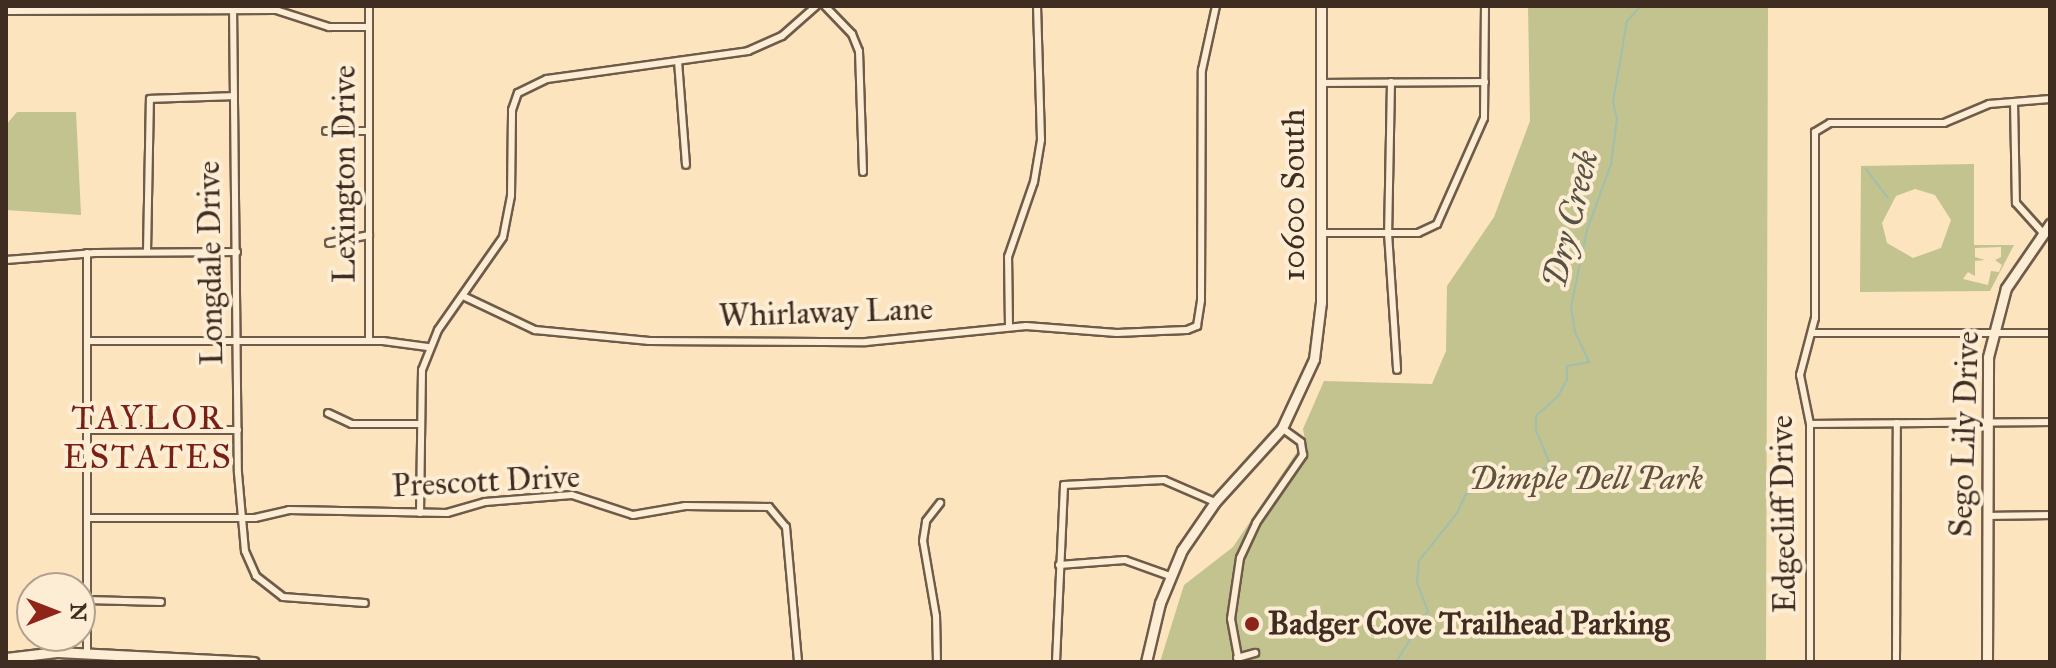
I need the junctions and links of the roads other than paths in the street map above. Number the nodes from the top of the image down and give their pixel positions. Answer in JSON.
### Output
{"nodes":[{"id":1,"x":369,"y":6,"type":"edge"},
{"id":2,"x":816,"y":6,"type":"edge"},
{"id":3,"x":825,"y":6,"type":"edge"},
{"id":4,"x":1037,"y":6,"type":"edge"},
{"id":5,"x":1216,"y":6,"type":"edge"},
{"id":6,"x":1321,"y":6,"type":"edge"},
{"id":7,"x":1485,"y":6,"type":"edge"},
{"id":8,"x":39,"y":8,"type":"edge"},
{"id":9,"x":233,"y":8,"type":"edge"},
{"id":10,"x":6,"y":11,"type":"edge"},
{"id":11,"x":369,"y":27,"type":"junction"},
{"id":12,"x":678,"y":61,"type":"junction"},
{"id":13,"x":1391,"y":82,"type":"junction"},
{"id":14,"x":1485,"y":82,"type":"junction"},
{"id":15,"x":1320,"y":83,"type":"junction"},
{"id":16,"x":234,"y":96,"type":"junction"},
{"id":17,"x":2050,"y":99,"type":"edge"},
{"id":18,"x":2014,"y":102,"type":"junction"},
{"id":19,"x":326,"y":131,"type":"dead end"},
{"id":20,"x":369,"y":131,"type":"junction"},
{"id":21,"x":686,"y":165,"type":"dead end"},
{"id":22,"x":863,"y":172,"type":"dead end"},
{"id":23,"x":2050,"y":224,"type":"edge"},
{"id":24,"x":2042,"y":232,"type":"junction"},
{"id":25,"x":1320,"y":233,"type":"junction"},
{"id":26,"x":1388,"y":233,"type":"junction"},
{"id":27,"x":369,"y":235,"type":"junction"},
{"id":28,"x":329,"y":243,"type":"dead end"},
{"id":29,"x":147,"y":252,"type":"junction"},
{"id":30,"x":237,"y":252,"type":"junction"},
{"id":31,"x":87,"y":253,"type":"junction"},
{"id":32,"x":6,"y":260,"type":"edge"},
{"id":33,"x":463,"y":296,"type":"junction"},
{"id":34,"x":1009,"y":326,"type":"junction"},
{"id":35,"x":1813,"y":333,"type":"junction"},
{"id":36,"x":1991,"y":333,"type":"junction"},
{"id":37,"x":2050,"y":333,"type":"edge"},
{"id":38,"x":87,"y":341,"type":"junction"},
{"id":39,"x":369,"y":341,"type":"junction"},
{"id":40,"x":237,"y":342,"type":"junction"},
{"id":41,"x":428,"y":347,"type":"junction"},
{"id":42,"x":1397,"y":370,"type":"dead end"},
{"id":43,"x":328,"y":413,"type":"dead end"},
{"id":44,"x":1987,"y":422,"type":"junction"},
{"id":45,"x":2050,"y":422,"type":"edge"},
{"id":46,"x":1897,"y":423,"type":"junction"},
{"id":47,"x":420,"y":424,"type":"junction"},
{"id":48,"x":1810,"y":424,"type":"junction"},
{"id":49,"x":1282,"y":428,"type":"junction"},
{"id":50,"x":87,"y":430,"type":"junction"},
{"id":51,"x":238,"y":430,"type":"junction"},
{"id":52,"x":1215,"y":502,"type":"junction"},
{"id":53,"x":940,"y":503,"type":"dead end"},
{"id":54,"x":420,"y":513,"type":"junction"},
{"id":55,"x":2050,"y":515,"type":"edge"},
{"id":56,"x":1987,"y":516,"type":"junction"},
{"id":57,"x":87,"y":518,"type":"junction"},
{"id":58,"x":240,"y":519,"type":"junction"},
{"id":59,"x":1059,"y":565,"type":"junction"},
{"id":60,"x":87,"y":572,"type":"edge"},
{"id":61,"x":1170,"y":576,"type":"junction"},
{"id":62,"x":96,"y":600,"type":"edge"},
{"id":63,"x":161,"y":602,"type":"dead end"},
{"id":64,"x":365,"y":603,"type":"dead end"},
{"id":65,"x":1255,"y":653,"type":"dead end"},
{"id":66,"x":80,"y":656,"type":"edge"},
{"id":67,"x":6,"y":658,"type":"edge"},
{"id":68,"x":1238,"y":660,"type":"edge"},
{"id":69,"x":254,"y":662,"type":"edge"},
{"id":70,"x":798,"y":662,"type":"edge"},
{"id":71,"x":937,"y":662,"type":"edge"},
{"id":72,"x":1056,"y":662,"type":"edge"},
{"id":73,"x":1146,"y":662,"type":"edge"},
{"id":74,"x":1810,"y":662,"type":"edge"},
{"id":75,"x":1896,"y":662,"type":"edge"},
{"id":76,"x":1987,"y":662,"type":"edge"}],
"edges":[{"from":1,"to":11,"type":"street","name":"Lexington Drive"},
{"from":2,"to":12,"type":"street"},
{"from":3,"to":22,"type":"street"},
{"from":4,"to":34,"type":"street"},
{"from":5,"to":34,"type":"street","name":"Whirlaway Lane"},
{"from":6,"to":15,"type":"main road","name":"10600 South"},
{"from":7,"to":14,"type":"street"},
{"from":8,"to":9,"type":"street"},
{"from":8,"to":10,"type":"street"},
{"from":9,"to":11,"type":"street"},
{"from":9,"to":16,"type":"street","name":"Longdale Drive"},
{"from":11,"to":20,"type":"street","name":"Lexington Drive"},
{"from":12,"to":21,"type":"street"},
{"from":12,"to":33,"type":"street"},
{"from":13,"to":14,"type":"street"},
{"from":13,"to":15,"type":"street"},
{"from":13,"to":26,"type":"street"},
{"from":14,"to":26,"type":"street"},
{"from":15,"to":25,"type":"main road","name":"10600 South"},
{"from":16,"to":29,"type":"street"},
{"from":16,"to":30,"type":"street","name":"Longdale Drive"},
{"from":17,"to":18,"type":"street"},
{"from":18,"to":24,"type":"street"},
{"from":18,"to":35,"type":"street","name":"Edgecliff Drive"},
{"from":19,"to":20,"type":"street"},
{"from":20,"to":27,"type":"street","name":"Lexington Drive"},
{"from":23,"to":24,"type":"main road","name":"Sego Lily Drive"},
{"from":24,"to":36,"type":"main road","name":"Sego Lily Drive"},
{"from":25,"to":26,"type":"street"},
{"from":25,"to":49,"type":"main road","name":"10600 South"},
{"from":26,"to":42,"type":"street"},
{"from":27,"to":28,"type":"street"},
{"from":27,"to":39,"type":"street","name":"Lexington Drive"},
{"from":29,"to":30,"type":"street"},
{"from":29,"to":31,"type":"street"},
{"from":30,"to":40,"type":"street","name":"Longdale Drive"},
{"from":31,"to":32,"type":"street"},
{"from":31,"to":38,"type":"street"},
{"from":33,"to":34,"type":"street","name":"Whirlaway Lane"},
{"from":33,"to":41,"type":"street"},
{"from":35,"to":36,"type":"street"},
{"from":35,"to":48,"type":"street","name":"Edgecliff Drive"},
{"from":36,"to":37,"type":"street"},
{"from":36,"to":44,"type":"main road","name":"Sego Lily Drive"},
{"from":38,"to":40,"type":"street"},
{"from":38,"to":50,"type":"street"},
{"from":39,"to":40,"type":"street"},
{"from":39,"to":41,"type":"street"},
{"from":40,"to":51,"type":"street","name":"Longdale Drive"},
{"from":41,"to":47,"type":"street"},
{"from":43,"to":47,"type":"street"},
{"from":44,"to":45,"type":"street"},
{"from":44,"to":46,"type":"street"},
{"from":44,"to":56,"type":"main road","name":"Sego Lily Drive"},
{"from":46,"to":48,"type":"street"},
{"from":46,"to":75,"type":"street"},
{"from":47,"to":54,"type":"street"},
{"from":48,"to":74,"type":"street","name":"Edgecliff Drive"},
{"from":49,"to":52,"type":"main road","name":"10600 South"},
{"from":49,"to":68,"type":"street"},
{"from":50,"to":51,"type":"street"},
{"from":50,"to":57,"type":"street"},
{"from":51,"to":58,"type":"street","name":"Longdale Drive"},
{"from":52,"to":59,"type":"street"},
{"from":52,"to":61,"type":"main road","name":"10600 South"},
{"from":53,"to":71,"type":"street"},
{"from":54,"to":58,"type":"street","name":"Prescott Drive"},
{"from":54,"to":70,"type":"street","name":"Prescott Drive"},
{"from":55,"to":56,"type":"street"},
{"from":56,"to":76,"type":"main road","name":"Sego Lily Drive"},
{"from":57,"to":58,"type":"street","name":"Prescott Drive"},
{"from":57,"to":60,"type":"street"},
{"from":58,"to":64,"type":"street","name":"Longdale Drive"},
{"from":59,"to":61,"type":"street"},
{"from":59,"to":72,"type":"street"},
{"from":61,"to":73,"type":"main road","name":"10600 South"},
{"from":62,"to":63,"type":"street"},
{"from":65,"to":68,"type":"street"},
{"from":66,"to":67,"type":"main road"},
{"from":66,"to":69,"type":"main road"}]}
